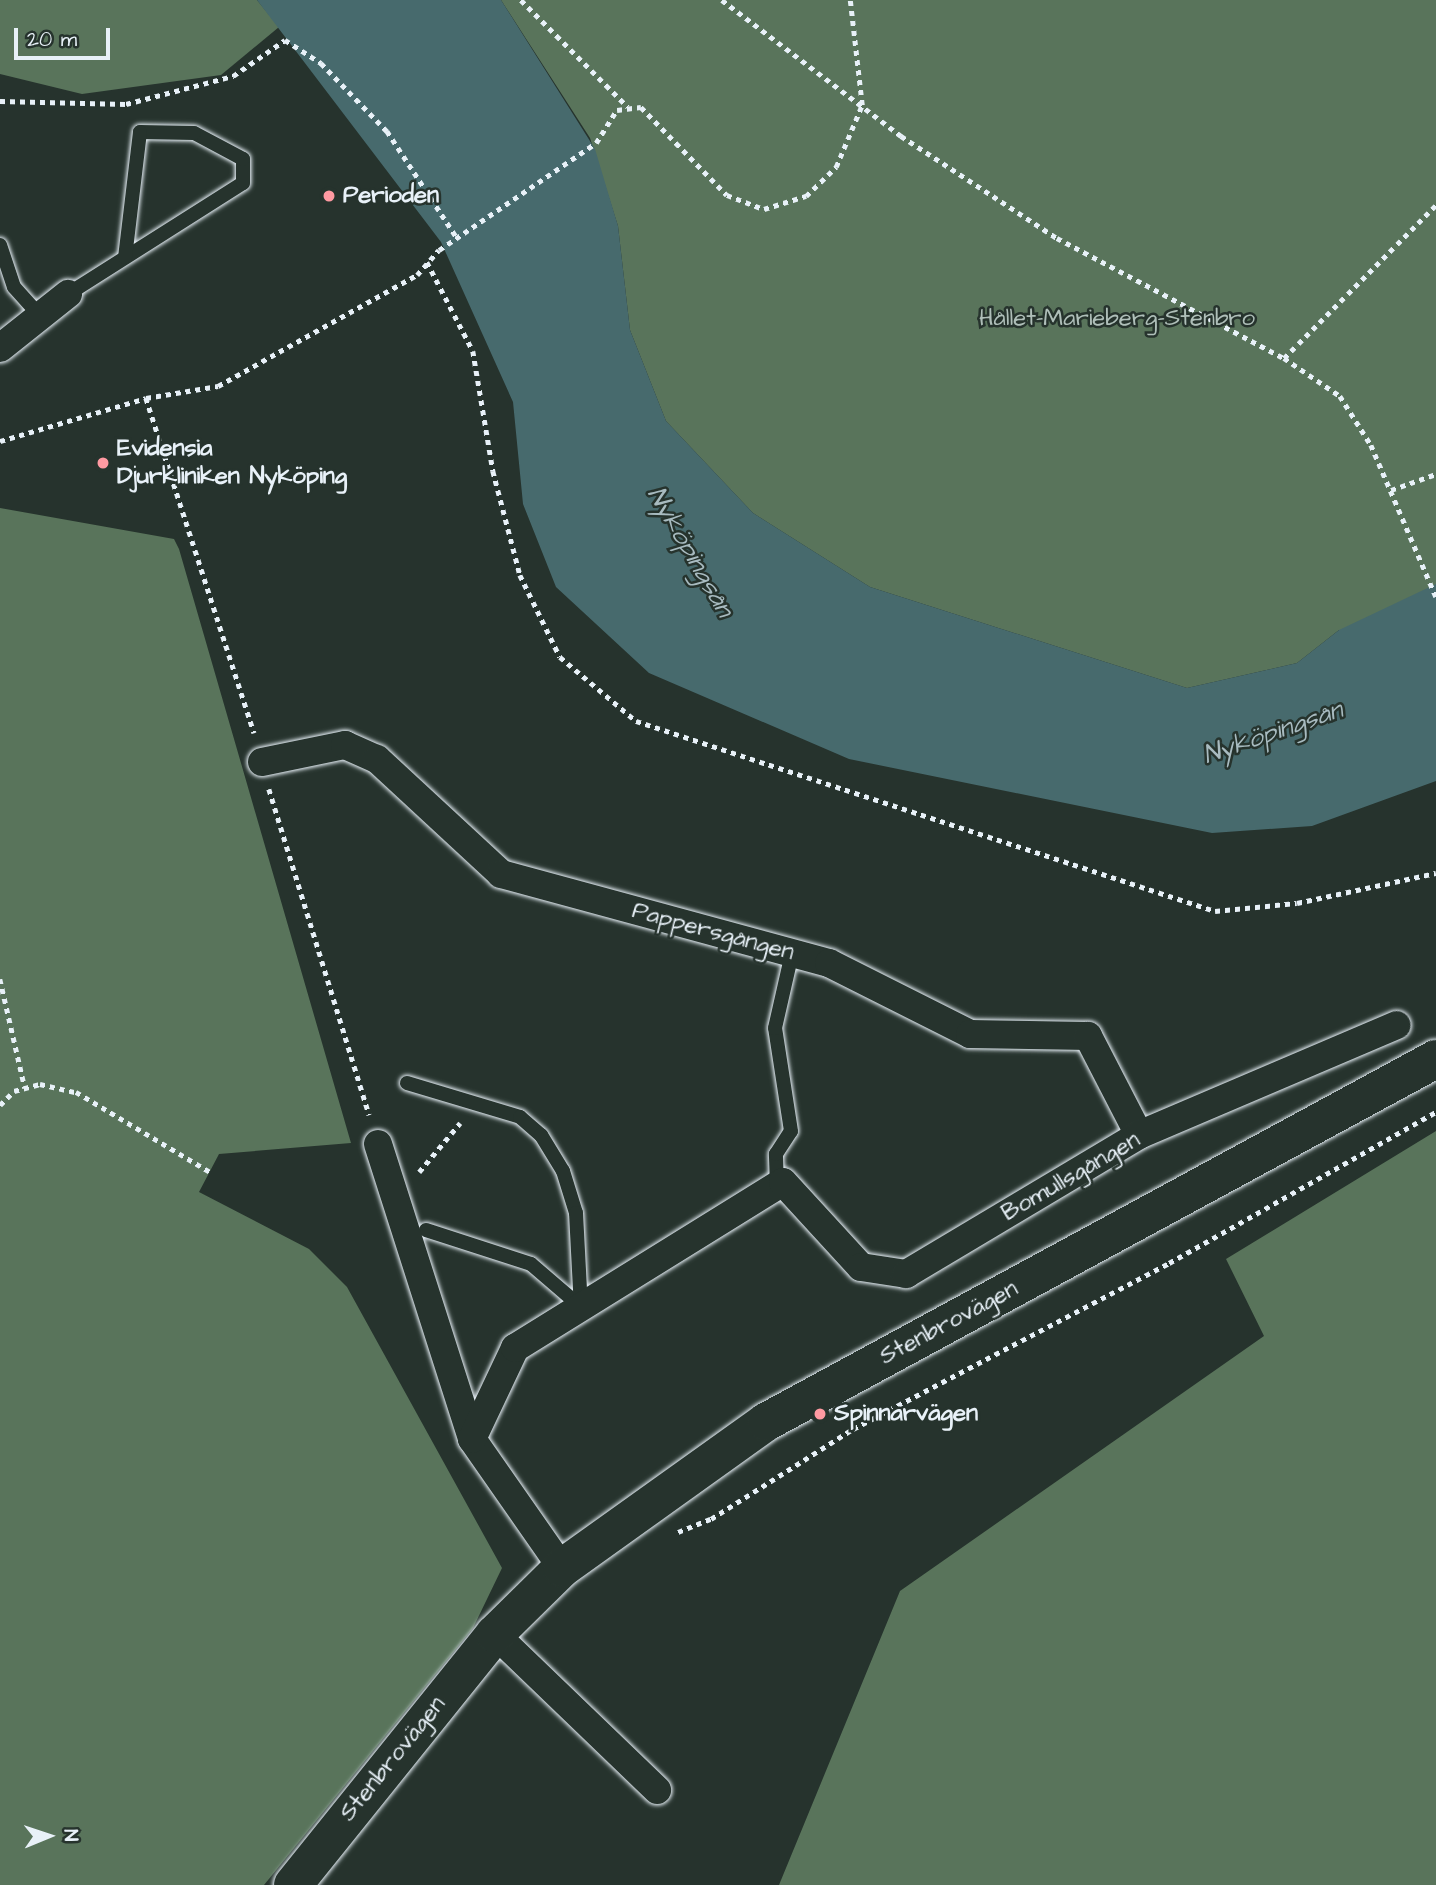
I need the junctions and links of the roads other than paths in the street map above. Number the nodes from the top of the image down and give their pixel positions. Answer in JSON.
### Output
{"nodes":[{"id":1,"x":0,"y":245,"type":"edge"},
{"id":2,"x":125,"y":257,"type":"junction"},
{"id":3,"x":68,"y":294,"type":"joint"},
{"id":4,"x":39,"y":315,"type":"junction"},
{"id":5,"x":0,"y":348,"type":"edge"},
{"id":6,"x":262,"y":762,"type":"dead end"},
{"id":7,"x":792,"y":953,"type":"junction"},
{"id":8,"x":1398,"y":1025,"type":"dead end"},
{"id":9,"x":1436,"y":1059,"type":"edge"},
{"id":10,"x":407,"y":1083,"type":"dead end"},
{"id":11,"x":1139,"y":1135,"type":"junction"},
{"id":12,"x":378,"y":1144,"type":"dead end"},
{"id":13,"x":777,"y":1186,"type":"junction"},
{"id":14,"x":426,"y":1230,"type":"dead end"},
{"id":15,"x":581,"y":1307,"type":"junction"},
{"id":16,"x":472,"y":1439,"type":"junction"},
{"id":17,"x":562,"y":1568,"type":"junction"},
{"id":18,"x":495,"y":1634,"type":"junction"},
{"id":19,"x":657,"y":1790,"type":"dead end"},
{"id":20,"x":293,"y":1885,"type":"edge"}],
"edges":[{"from":1,"to":4,"type":"lane"},
{"from":2,"to":2,"type":"lane"},
{"from":2,"to":3,"type":"lane"},
{"from":3,"to":4,"type":"street"},
{"from":4,"to":5,"type":"street"},
{"from":6,"to":7,"type":"street","name":"Pappersgången"},
{"from":7,"to":11,"type":"street","name":"Pappersgången"},
{"from":7,"to":13,"type":"lane"},
{"from":8,"to":11,"type":"street","name":"Bomullsgången"},
{"from":9,"to":17,"type":"street","name":"Stenbrovägen"},
{"from":10,"to":15,"type":"lane"},
{"from":11,"to":13,"type":"street","name":"Bomullsgången"},
{"from":12,"to":16,"type":"street"},
{"from":13,"to":15,"type":"street"},
{"from":14,"to":15,"type":"lane"},
{"from":15,"to":16,"type":"street"},
{"from":16,"to":17,"type":"street"},
{"from":17,"to":18,"type":"street","name":"Stenbrovägen"},
{"from":18,"to":19,"type":"street"},
{"from":18,"to":20,"type":"street","name":"Stenbrovägen"}]}
